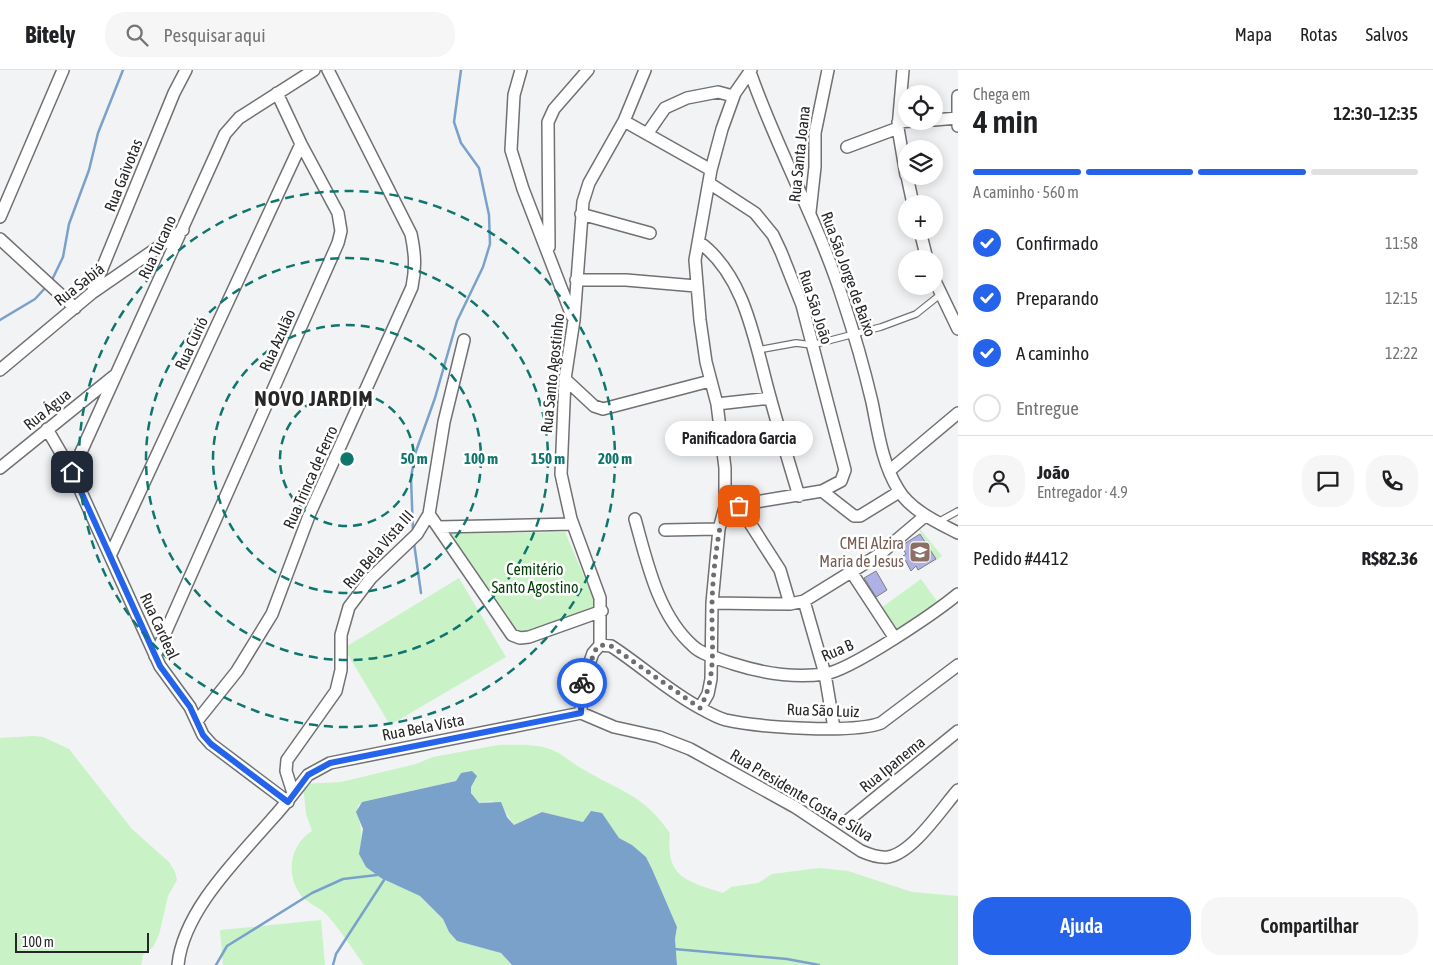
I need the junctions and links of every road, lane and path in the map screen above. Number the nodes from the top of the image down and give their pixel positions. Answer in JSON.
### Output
{"nodes":[{"id":1,"x":63,"y":70,"type":"edge"},
{"id":2,"x":186,"y":70,"type":"edge"},
{"id":3,"x":314,"y":70,"type":"edge"},
{"id":4,"x":328,"y":70,"type":"edge"},
{"id":5,"x":521,"y":70,"type":"edge"},
{"id":6,"x":588,"y":70,"type":"edge"},
{"id":7,"x":645,"y":70,"type":"edge"},
{"id":8,"x":828,"y":70,"type":"edge"},
{"id":9,"x":904,"y":70,"type":"edge"},
{"id":10,"x":750,"y":71,"type":"edge"},
{"id":11,"x":902,"y":85,"type":"edge"},
{"id":12,"x":277,"y":93,"type":"junction"},
{"id":13,"x":733,"y":96,"type":"junction"},
{"id":14,"x":958,"y":96,"type":"edge"},
{"id":15,"x":958,"y":118,"type":"edge"},
{"id":16,"x":943,"y":119,"type":"edge"},
{"id":17,"x":624,"y":121,"type":"junction"},
{"id":18,"x":898,"y":125,"type":"edge"},
{"id":19,"x":958,"y":126,"type":"edge"},
{"id":20,"x":647,"y":134,"type":"junction"},
{"id":21,"x":301,"y":144,"type":"junction"},
{"id":22,"x":847,"y":147,"type":"dead end"},
{"id":23,"x":711,"y":170,"type":"junction"},
{"id":24,"x":709,"y":183,"type":"junction"},
{"id":25,"x":810,"y":212,"type":"junction"},
{"id":26,"x":581,"y":214,"type":"junction"},
{"id":27,"x":0,"y":216,"type":"edge"},
{"id":28,"x":183,"y":229,"type":"junction"},
{"id":29,"x":650,"y":233,"type":"dead end"},
{"id":30,"x":0,"y":239,"type":"edge"},
{"id":31,"x":699,"y":242,"type":"junction"},
{"id":32,"x":549,"y":254,"type":"junction"},
{"id":33,"x":576,"y":280,"type":"junction"},
{"id":34,"x":696,"y":286,"type":"junction"},
{"id":35,"x":92,"y":292,"type":"junction"},
{"id":36,"x":940,"y":295,"type":"edge"},
{"id":37,"x":941,"y":295,"type":"edge"},
{"id":38,"x":75,"y":308,"type":"junction"},
{"id":39,"x":574,"y":320,"type":"junction"},
{"id":40,"x":958,"y":330,"type":"edge"},
{"id":41,"x":854,"y":335,"type":"junction"},
{"id":42,"x":464,"y":340,"type":"dead end"},
{"id":43,"x":812,"y":345,"type":"junction"},
{"id":44,"x":758,"y":350,"type":"junction"},
{"id":45,"x":0,"y":370,"type":"edge"},
{"id":46,"x":116,"y":375,"type":"junction"},
{"id":47,"x":565,"y":379,"type":"junction"},
{"id":48,"x":710,"y":380,"type":"junction"},
{"id":49,"x":770,"y":398,"type":"junction"},
{"id":50,"x":717,"y":404,"type":"junction"},
{"id":51,"x":958,"y":413,"type":"edge"},
{"id":52,"x":47,"y":429,"type":"junction"},
{"id":53,"x":0,"y":468,"type":"edge"},
{"id":54,"x":889,"y":471,"type":"junction"},
{"id":55,"x":72,"y":472,"type":"junction"},
{"id":56,"x":822,"y":491,"type":"junction"},
{"id":57,"x":899,"y":492,"type":"junction"},
{"id":58,"x":799,"y":496,"type":"junction"},
{"id":59,"x":739,"y":506,"type":"junction"},
{"id":60,"x":724,"y":508,"type":"junction"},
{"id":61,"x":958,"y":511,"type":"edge"},
{"id":62,"x":429,"y":514,"type":"junction"},
{"id":63,"x":926,"y":516,"type":"junction"},
{"id":64,"x":635,"y":520,"type":"dead end"},
{"id":65,"x":938,"y":522,"type":"junction"},
{"id":66,"x":573,"y":524,"type":"junction"},
{"id":67,"x":438,"y":527,"type":"junction"},
{"id":68,"x":719,"y":529,"type":"junction"},
{"id":69,"x":665,"y":530,"type":"dead end"},
{"id":70,"x":958,"y":533,"type":"edge"},
{"id":71,"x":110,"y":556,"type":"junction"},
{"id":72,"x":852,"y":573,"type":"junction"},
{"id":73,"x":958,"y":594,"type":"edge"},
{"id":74,"x":804,"y":601,"type":"junction"},
{"id":75,"x":712,"y":603,"type":"junction"},
{"id":76,"x":790,"y":604,"type":"junction"},
{"id":77,"x":602,"y":611,"type":"junction"},
{"id":78,"x":894,"y":637,"type":"junction"},
{"id":79,"x":600,"y":645,"type":"junction"},
{"id":80,"x":155,"y":656,"type":"junction"},
{"id":81,"x":713,"y":656,"type":"junction"},
{"id":82,"x":958,"y":665,"type":"edge"},
{"id":83,"x":825,"y":674,"type":"junction"},
{"id":84,"x":700,"y":708,"type":"junction"},
{"id":85,"x":581,"y":713,"type":"junction"},
{"id":86,"x":197,"y":721,"type":"junction"},
{"id":87,"x":834,"y":728,"type":"junction"},
{"id":88,"x":958,"y":731,"type":"edge"},
{"id":89,"x":958,"y":790,"type":"edge"},
{"id":90,"x":290,"y":798,"type":"junction"},
{"id":91,"x":846,"y":822,"type":"dead end"},
{"id":92,"x":178,"y":965,"type":"edge"}],
"edges":[{"from":1,"to":27,"type":"street"},
{"from":2,"to":35,"type":"street","name":"Rua Gaivotas"},
{"from":3,"to":12,"type":"street","name":"Rua Tucano"},
{"from":4,"to":86,"type":"street","name":"Rua Trinca de Ferro"},
{"from":5,"to":32,"type":"street"},
{"from":6,"to":32,"type":"street"},
{"from":7,"to":17,"type":"street","name":"Rua Santo Agostinho"},
{"from":8,"to":25,"type":"street","name":"Rua Santa Joana"},
{"from":9,"to":11,"type":"street"},
{"from":10,"to":13,"type":"street"},
{"from":10,"to":25,"type":"street","name":"Rua São Jorge de Baixo"},
{"from":12,"to":21,"type":"street","name":"Rua Azulão"},
{"from":12,"to":28,"type":"street","name":"Rua Tucano"},
{"from":13,"to":20,"type":"street"},
{"from":13,"to":23,"type":"street"},
{"from":14,"to":15,"type":"street"},
{"from":15,"to":16,"type":"street"},
{"from":15,"to":19,"type":"street"},
{"from":17,"to":20,"type":"street"},
{"from":17,"to":26,"type":"street","name":"Rua Santo Agostinho"},
{"from":18,"to":22,"type":"street"},
{"from":20,"to":23,"type":"street"},
{"from":21,"to":71,"type":"street","name":"Rua Curió"},
{"from":21,"to":80,"type":"street","name":"Rua Azulão"},
{"from":23,"to":24,"type":"street"},
{"from":24,"to":31,"type":"street"},
{"from":24,"to":43,"type":"street","name":"Rua São João"},
{"from":25,"to":41,"type":"street","name":"Rua São Jorge de Baixo"},
{"from":26,"to":29,"type":"street"},
{"from":26,"to":33,"type":"street","name":"Rua Santo Agostinho"},
{"from":28,"to":35,"type":"street","name":"Rua Sabiá"},
{"from":28,"to":46,"type":"street","name":"Rua Tucano"},
{"from":30,"to":38,"type":"street"},
{"from":31,"to":34,"type":"street"},
{"from":31,"to":44,"type":"street"},
{"from":32,"to":39,"type":"street"},
{"from":33,"to":34,"type":"street"},
{"from":33,"to":39,"type":"street","name":"Rua Santo Agostinho"},
{"from":34,"to":48,"type":"street"},
{"from":35,"to":38,"type":"street","name":"Rua Sabiá"},
{"from":36,"to":41,"type":"lane"},
{"from":37,"to":40,"type":"street"},
{"from":38,"to":45,"type":"street","name":"Rua Sabiá"},
{"from":39,"to":47,"type":"street","name":"Rua Santo Agostinho"},
{"from":41,"to":43,"type":"lane"},
{"from":41,"to":54,"type":"street","name":"Rua São Jorge de Baixo"},
{"from":42,"to":62,"type":"street","name":"Rua Bela Vista III"},
{"from":43,"to":44,"type":"lane"},
{"from":43,"to":56,"type":"street","name":"Rua São João"},
{"from":44,"to":49,"type":"street"},
{"from":46,"to":52,"type":"street","name":"Rua Água"},
{"from":46,"to":55,"type":"street","name":"Rua Tucano"},
{"from":47,"to":48,"type":"street"},
{"from":47,"to":66,"type":"street","name":"Rua Santo Agostinho"},
{"from":48,"to":50,"type":"street"},
{"from":49,"to":50,"type":"street"},
{"from":49,"to":58,"type":"street"},
{"from":50,"to":60,"type":"street"},
{"from":51,"to":54,"type":"street"},
{"from":52,"to":53,"type":"street","name":"Rua Água"},
{"from":52,"to":55,"type":"street","name":"Rua Cardeal"},
{"from":54,"to":57,"type":"street","name":"Rua São Jorge de Baixo"},
{"from":55,"to":71,"type":"street","name":"Rua Cardeal"},
{"from":56,"to":57,"type":"street"},
{"from":56,"to":58,"type":"street"},
{"from":57,"to":63,"type":"street"},
{"from":58,"to":59,"type":"street"},
{"from":59,"to":60,"type":"street"},
{"from":59,"to":76,"type":"street"},
{"from":60,"to":68,"type":"street"},
{"from":61,"to":65,"type":"lane"},
{"from":62,"to":67,"type":"street"},
{"from":62,"to":90,"type":"street","name":"Rua Bela Vista III"},
{"from":63,"to":65,"type":"street"},
{"from":63,"to":72,"type":"street"},
{"from":64,"to":81,"type":"street","name":"Rua B"},
{"from":65,"to":70,"type":"street"},
{"from":66,"to":67,"type":"street"},
{"from":66,"to":77,"type":"street","name":"Rua Santo Agostinho"},
{"from":67,"to":77,"type":"street"},
{"from":68,"to":69,"type":"street"},
{"from":68,"to":75,"type":"street"},
{"from":71,"to":80,"type":"street","name":"Rua Cardeal"},
{"from":72,"to":74,"type":"street"},
{"from":72,"to":78,"type":"street"},
{"from":73,"to":78,"type":"street","name":"Rua B"},
{"from":74,"to":76,"type":"street"},
{"from":74,"to":83,"type":"street"},
{"from":75,"to":76,"type":"street"},
{"from":75,"to":81,"type":"street"},
{"from":77,"to":79,"type":"street","name":"Rua Santo Agostinho"},
{"from":78,"to":83,"type":"street","name":"Rua B"},
{"from":79,"to":84,"type":"street"},
{"from":79,"to":85,"type":"street","name":"Rua Santo Agostinho"},
{"from":80,"to":86,"type":"street","name":"Rua Cardeal"},
{"from":81,"to":83,"type":"street","name":"Rua B"},
{"from":81,"to":84,"type":"street"},
{"from":82,"to":87,"type":"street","name":"Rua São Luiz"},
{"from":83,"to":87,"type":"street"},
{"from":84,"to":87,"type":"street","name":"Rua São Luiz"},
{"from":85,"to":89,"type":"street","name":"Rua Presidente Costa e Silva"},
{"from":85,"to":90,"type":"street","name":"Rua Bela Vista"},
{"from":86,"to":90,"type":"street","name":"Rua Cardeal"},
{"from":88,"to":91,"type":"street","name":"Rua Ipanema"},
{"from":90,"to":92,"type":"street","name":"Rua Bela Vista"}]}
